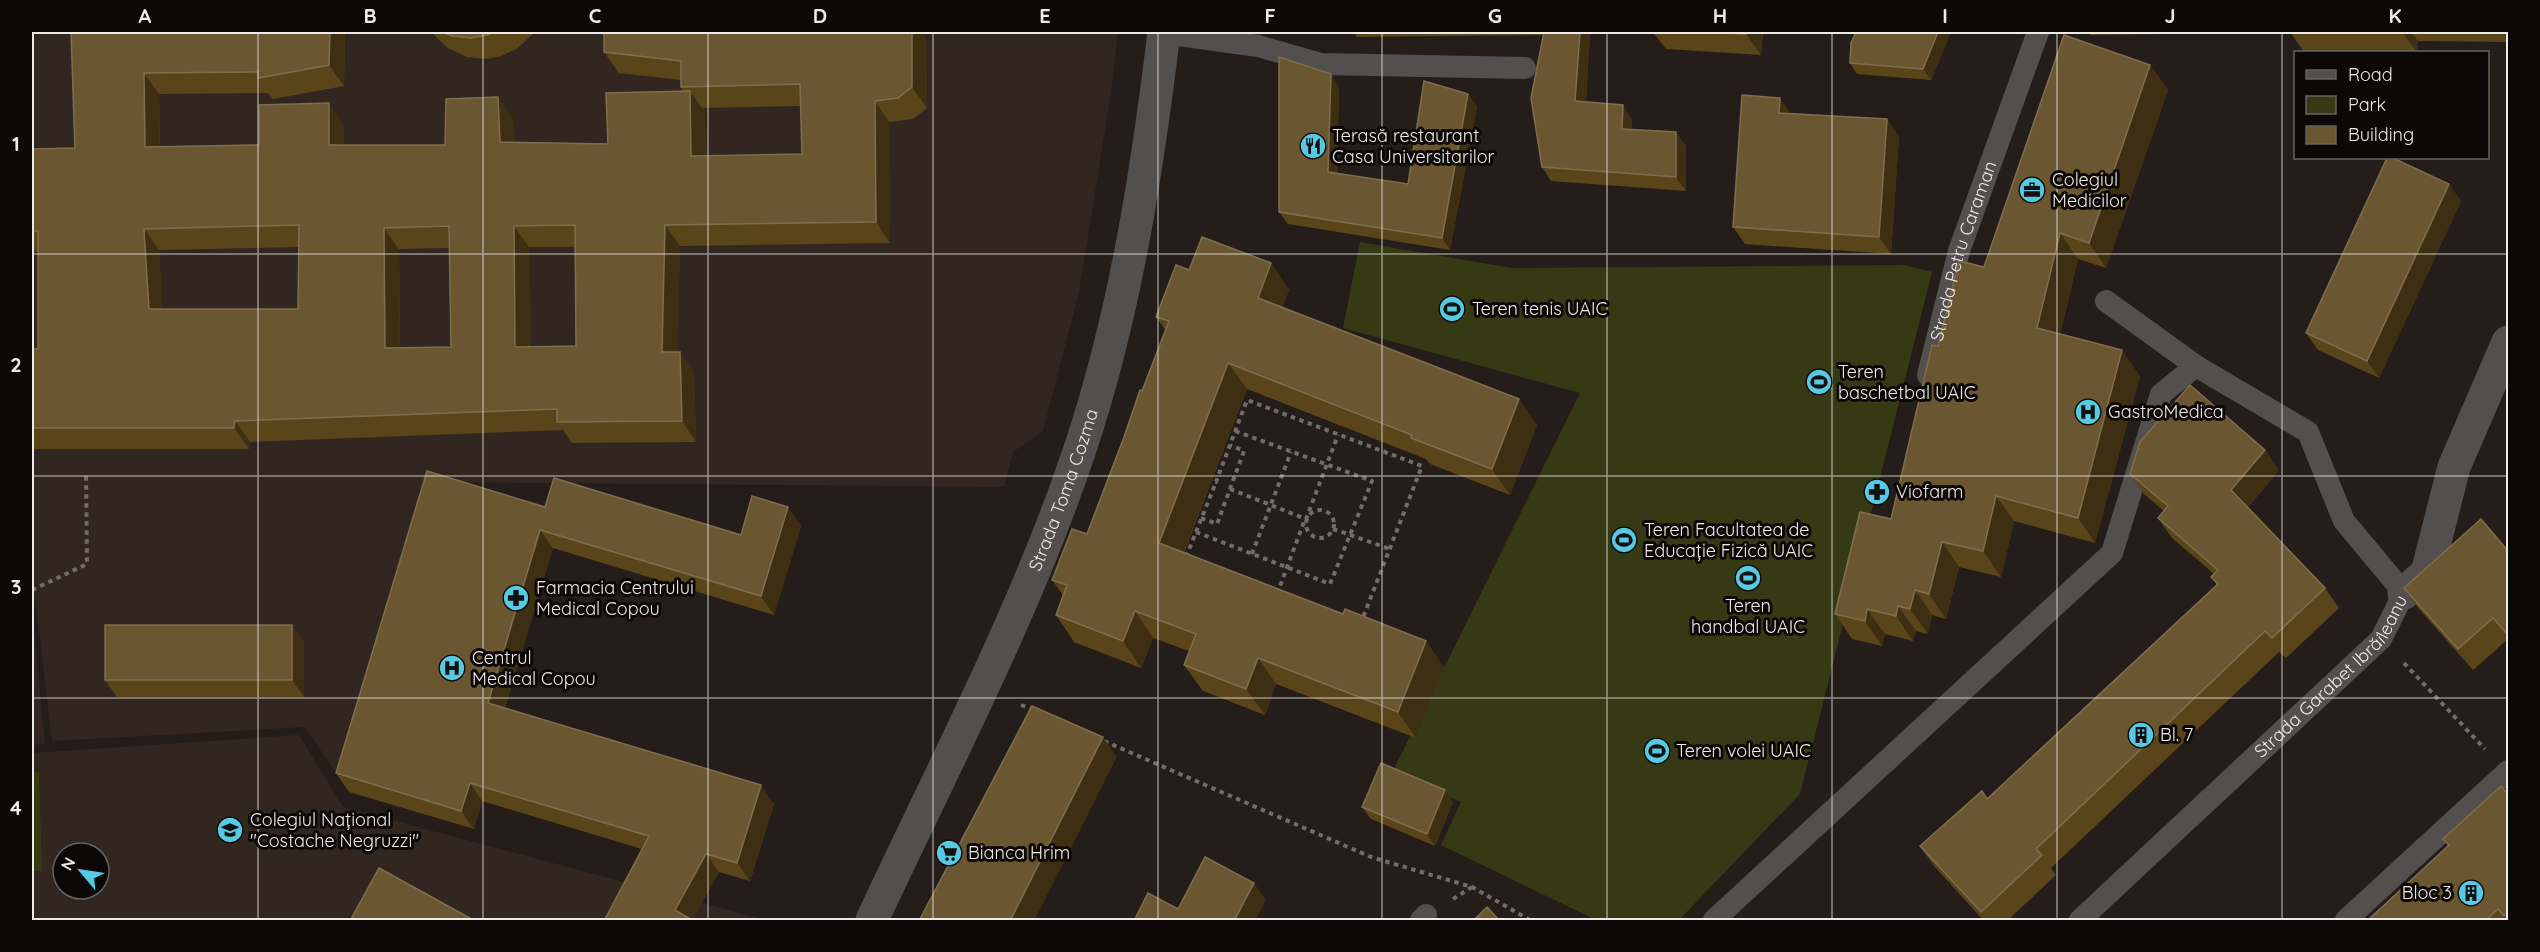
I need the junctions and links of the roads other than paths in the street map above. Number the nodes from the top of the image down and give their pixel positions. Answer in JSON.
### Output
{"nodes":[{"id":1,"x":1164,"y":32,"type":"edge"},
{"id":2,"x":2038,"y":32,"type":"edge"},
{"id":3,"x":1525,"y":68,"type":"dead end"},
{"id":4,"x":2106,"y":302,"type":"dead end"},
{"id":5,"x":2508,"y":342,"type":"edge"},
{"id":6,"x":2196,"y":366,"type":"junction"},
{"id":7,"x":1923,"y":398,"type":"edge"},
{"id":8,"x":2404,"y":592,"type":"junction"},
{"id":9,"x":2507,"y":771,"type":"edge"},
{"id":10,"x":872,"y":921,"type":"edge"},
{"id":11,"x":1714,"y":921,"type":"edge"},
{"id":12,"x":2080,"y":921,"type":"edge"},
{"id":13,"x":2346,"y":921,"type":"edge"}],
"edges":[{"from":1,"to":3,"type":"lane"},
{"from":1,"to":10,"type":"street","name":"Strada Toma Cozma"},
{"from":2,"to":7,"type":"lane","name":"Strada Petru Caraman"},
{"from":4,"to":6,"type":"lane"},
{"from":5,"to":8,"type":"street","name":"Strada Garabet Ibrăileanu"},
{"from":6,"to":8,"type":"lane"},
{"from":6,"to":11,"type":"lane"},
{"from":8,"to":12,"type":"lane","name":"Strada Garabet Ibrăileanu"},
{"from":9,"to":13,"type":"lane"}]}
